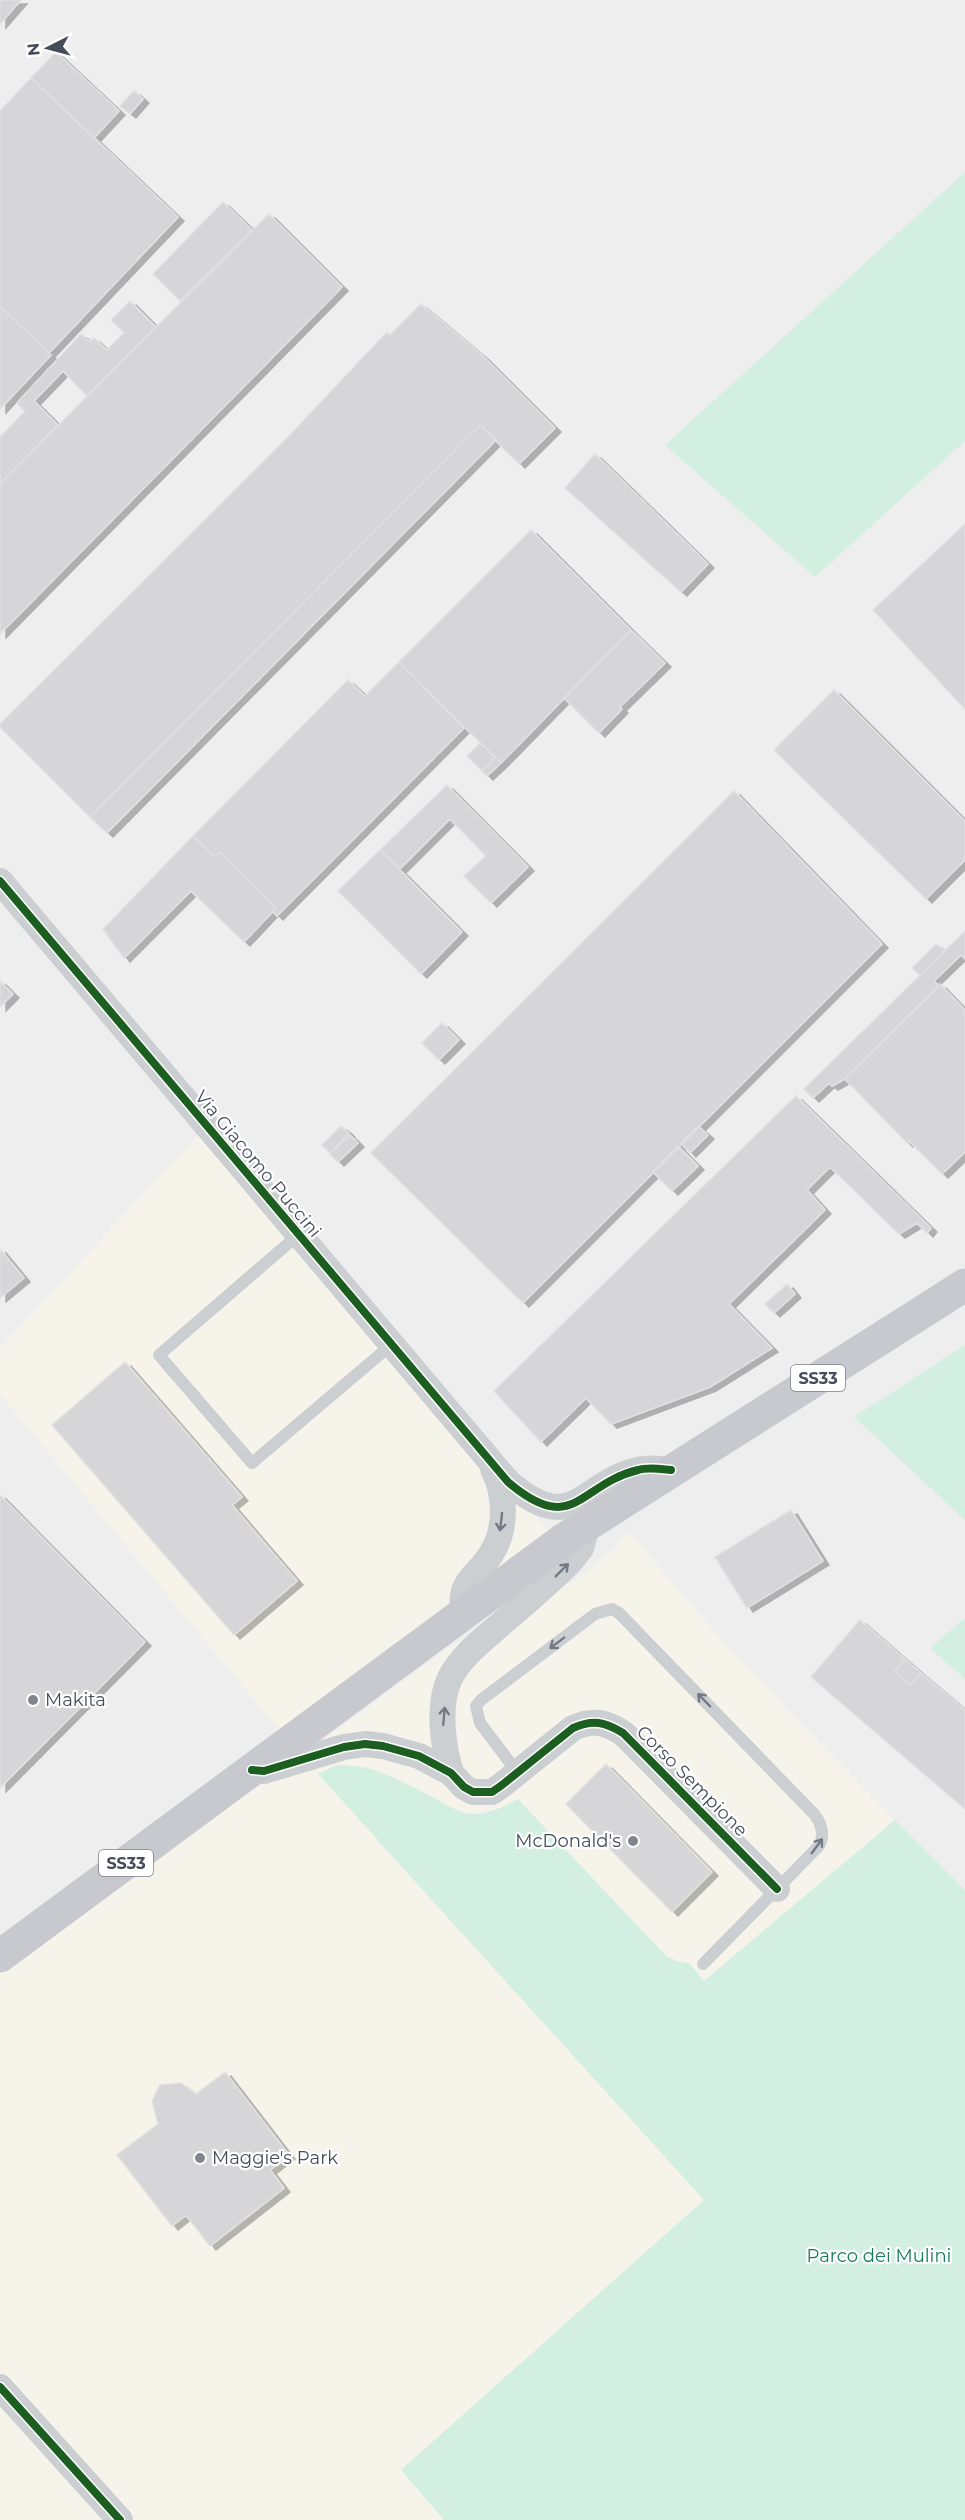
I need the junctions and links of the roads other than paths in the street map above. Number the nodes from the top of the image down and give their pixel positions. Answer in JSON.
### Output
{"nodes":[{"id":1,"x":0,"y":881,"type":"edge"},
{"id":2,"x":298,"y":1235,"type":"junction"},
{"id":3,"x":965,"y":1285,"type":"edge"},
{"id":4,"x":391,"y":1345,"type":"junction"},
{"id":5,"x":492,"y":1466,"type":"junction"},
{"id":6,"x":671,"y":1470,"type":"junction"},
{"id":7,"x":588,"y":1524,"type":"junction"},
{"id":8,"x":463,"y":1614,"type":"junction"},
{"id":9,"x":252,"y":1770,"type":"junction"},
{"id":10,"x":452,"y":1773,"type":"junction"},
{"id":11,"x":518,"y":1773,"type":"junction"},
{"id":12,"x":777,"y":1889,"type":"junction"},
{"id":13,"x":0,"y":1956,"type":"edge"},
{"id":14,"x":703,"y":1964,"type":"dead end"},
{"id":15,"x":0,"y":2387,"type":"edge"},
{"id":16,"x":120,"y":2520,"type":"edge"}],
"edges":[{"from":1,"to":2,"type":"street","name":"Via Giacomo Puccini"},
{"from":2,"to":4,"type":"street","name":"Via Giacomo Puccini"},
{"from":2,"to":4,"type":"lane"},
{"from":3,"to":6,"type":"main road","number":"SS33"},
{"from":4,"to":5,"type":"street","name":"Via Giacomo Puccini"},
{"from":5,"to":6,"type":"street","name":"Via Giacomo Puccini"},
{"from":5,"to":8,"type":"street","one_way":true},
{"from":6,"to":7,"type":"main road","number":"SS33"},
{"from":7,"to":8,"type":"main road","number":"SS33"},
{"from":10,"to":7,"type":"street","one_way":true},
{"from":8,"to":9,"type":"main road","number":"SS33"},
{"from":9,"to":10,"type":"street","name":"Corso Sempione"},
{"from":9,"to":13,"type":"main road","number":"SS33"},
{"from":10,"to":11,"type":"street","name":"Corso Sempione"},
{"from":11,"to":12,"type":"street","name":"Corso Sempione"},
{"from":12,"to":11,"type":"lane","one_way":true},
{"from":12,"to":14,"type":"lane"},
{"from":15,"to":16,"type":"street"}]}
